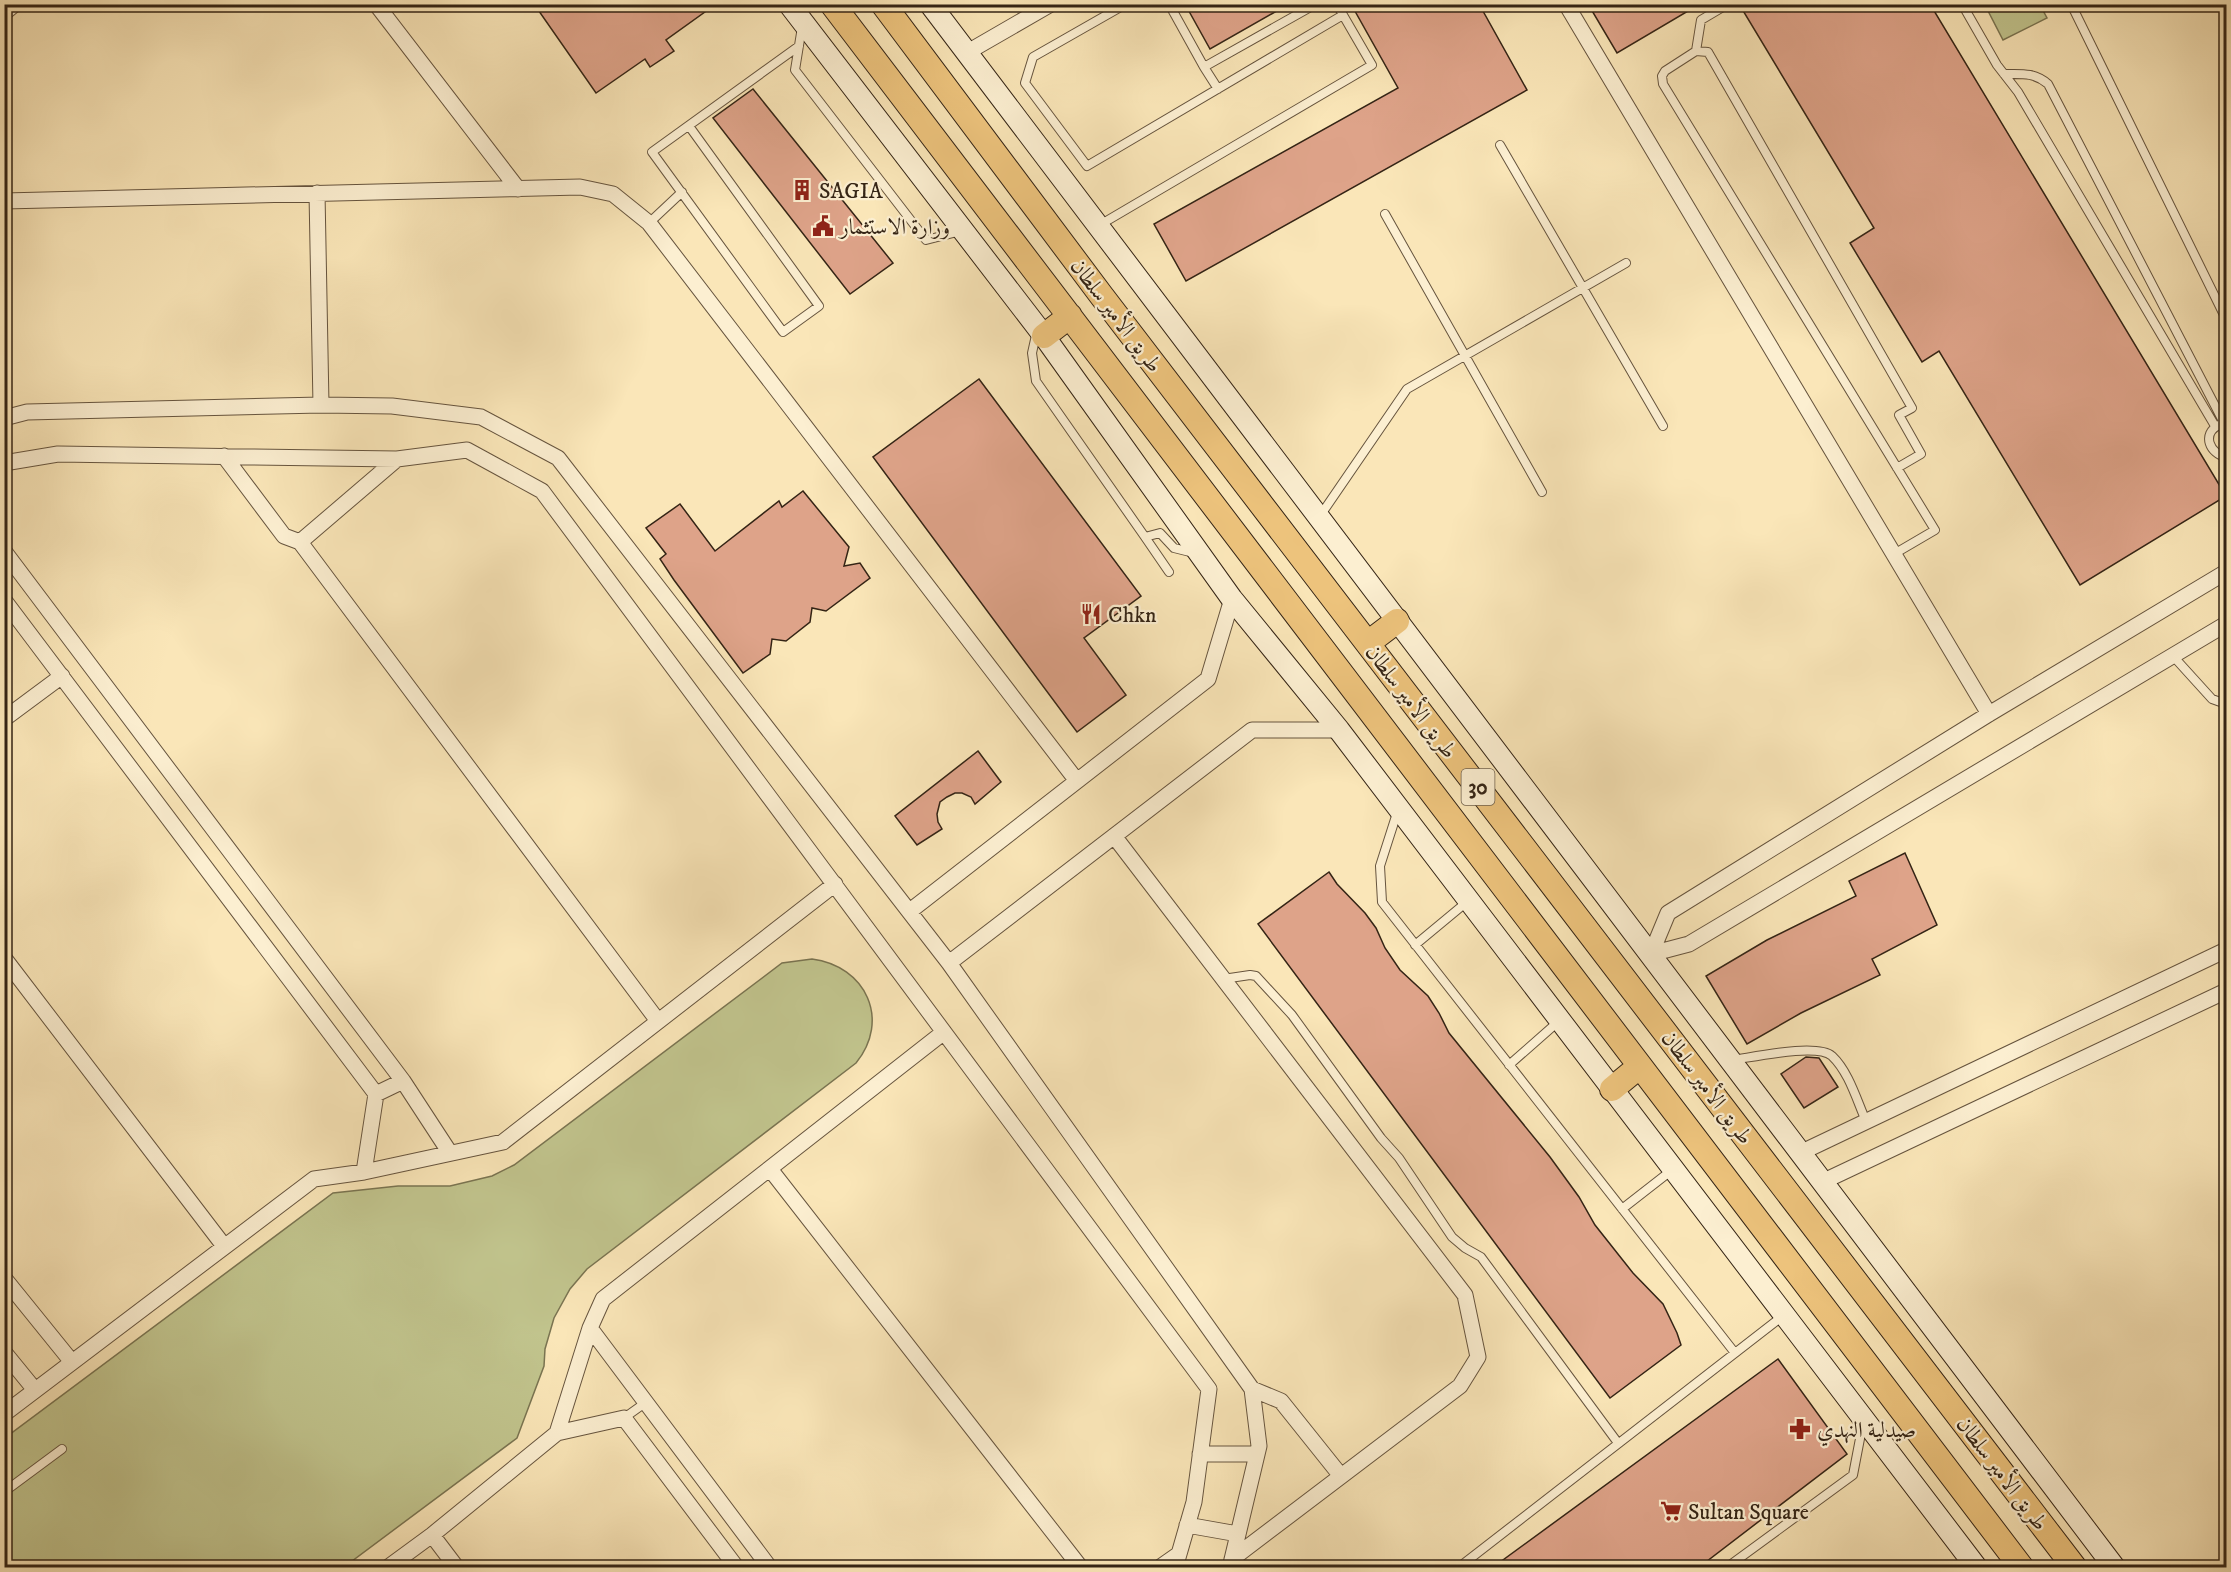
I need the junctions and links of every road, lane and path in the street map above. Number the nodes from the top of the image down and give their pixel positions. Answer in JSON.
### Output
{"nodes":[{"id":1,"x":15,"y":4,"type":"edge"},
{"id":2,"x":376,"y":4,"type":"edge"},
{"id":3,"x":789,"y":4,"type":"edge"},
{"id":4,"x":832,"y":4,"type":"edge"},
{"id":5,"x":883,"y":4,"type":"edge"},
{"id":6,"x":1051,"y":4,"type":"edge"},
{"id":7,"x":1126,"y":4,"type":"edge"},
{"id":8,"x":1169,"y":4,"type":"edge"},
{"id":9,"x":1316,"y":4,"type":"edge"},
{"id":10,"x":1337,"y":4,"type":"edge"},
{"id":11,"x":1566,"y":4,"type":"edge"},
{"id":12,"x":1728,"y":4,"type":"edge"},
{"id":13,"x":1962,"y":4,"type":"edge"},
{"id":14,"x":2071,"y":4,"type":"edge"},
{"id":15,"x":934,"y":6,"type":"edge"},
{"id":16,"x":4,"y":13,"type":"edge"},
{"id":17,"x":1343,"y":15,"type":"junction"},
{"id":18,"x":802,"y":22,"type":"junction"},
{"id":19,"x":799,"y":46,"type":"junction"},
{"id":20,"x":1696,"y":51,"type":"junction"},
{"id":21,"x":966,"y":53,"type":"junction"},
{"id":22,"x":1204,"y":67,"type":"junction"},
{"id":23,"x":2004,"y":74,"type":"junction"},
{"id":24,"x":1218,"y":89,"type":"junction"},
{"id":25,"x":689,"y":126,"type":"junction"},
{"id":26,"x":1500,"y":145,"type":"dead end"},
{"id":27,"x":518,"y":189,"type":"junction"},
{"id":28,"x":682,"y":192,"type":"junction"},
{"id":29,"x":317,"y":193,"type":"junction"},
{"id":30,"x":4,"y":201,"type":"edge"},
{"id":31,"x":1385,"y":214,"type":"dead end"},
{"id":32,"x":649,"y":224,"type":"junction"},
{"id":33,"x":1097,"y":226,"type":"junction"},
{"id":34,"x":963,"y":230,"type":"junction"},
{"id":35,"x":1626,"y":264,"type":"dead end"},
{"id":36,"x":1584,"y":288,"type":"junction"},
{"id":37,"x":1070,"y":316,"type":"junction"},
{"id":38,"x":2226,"y":319,"type":"edge"},
{"id":39,"x":1041,"y":332,"type":"junction"},
{"id":40,"x":1465,"y":356,"type":"junction"},
{"id":41,"x":321,"y":405,"type":"junction"},
{"id":42,"x":4,"y":418,"type":"edge"},
{"id":43,"x":2225,"y":423,"type":"edge"},
{"id":44,"x":1663,"y":426,"type":"dead end"},
{"id":45,"x":2215,"y":426,"type":"junction"},
{"id":46,"x":224,"y":456,"type":"junction"},
{"id":47,"x":2226,"y":457,"type":"edge"},
{"id":48,"x":397,"y":459,"type":"junction"},
{"id":49,"x":4,"y":463,"type":"edge"},
{"id":50,"x":1897,"y":468,"type":"junction"},
{"id":51,"x":1542,"y":492,"type":"dead end"},
{"id":52,"x":1319,"y":519,"type":"junction"},
{"id":53,"x":1145,"y":537,"type":"junction"},
{"id":54,"x":300,"y":543,"type":"junction"},
{"id":55,"x":4,"y":551,"type":"edge"},
{"id":56,"x":1200,"y":554,"type":"junction"},
{"id":57,"x":1894,"y":554,"type":"junction"},
{"id":58,"x":1169,"y":572,"type":"dead end"},
{"id":59,"x":2226,"y":572,"type":"edge"},
{"id":60,"x":1232,"y":599,"type":"junction"},
{"id":61,"x":4,"y":600,"type":"edge"},
{"id":62,"x":1397,"y":621,"type":"junction"},
{"id":63,"x":2226,"y":624,"type":"edge"},
{"id":64,"x":1368,"y":643,"type":"junction"},
{"id":65,"x":2173,"y":656,"type":"junction"},
{"id":66,"x":62,"y":676,"type":"junction"},
{"id":67,"x":2226,"y":704,"type":"edge"},
{"id":68,"x":1989,"y":714,"type":"junction"},
{"id":69,"x":4,"y":719,"type":"edge"},
{"id":70,"x":1339,"y":730,"type":"junction"},
{"id":71,"x":1077,"y":781,"type":"junction"},
{"id":72,"x":1399,"y":808,"type":"junction"},
{"id":73,"x":1114,"y":836,"type":"junction"},
{"id":74,"x":835,"y":884,"type":"junction"},
{"id":75,"x":1469,"y":900,"type":"junction"},
{"id":76,"x":909,"y":911,"type":"junction"},
{"id":77,"x":1415,"y":945,"type":"junction"},
{"id":78,"x":2226,"y":950,"type":"edge"},
{"id":79,"x":1651,"y":954,"type":"junction"},
{"id":80,"x":4,"y":958,"type":"edge"},
{"id":81,"x":949,"y":963,"type":"junction"},
{"id":82,"x":1223,"y":979,"type":"junction"},
{"id":83,"x":2226,"y":991,"type":"edge"},
{"id":84,"x":1560,"y":1020,"type":"junction"},
{"id":85,"x":658,"y":1021,"type":"junction"},
{"id":86,"x":944,"y":1032,"type":"junction"},
{"id":87,"x":1730,"y":1060,"type":"junction"},
{"id":88,"x":1509,"y":1065,"type":"junction"},
{"id":89,"x":1640,"y":1066,"type":"junction"},
{"id":90,"x":403,"y":1081,"type":"junction"},
{"id":91,"x":1612,"y":1089,"type":"junction"},
{"id":92,"x":376,"y":1094,"type":"junction"},
{"id":93,"x":1866,"y":1121,"type":"junction"},
{"id":94,"x":450,"y":1153,"type":"junction"},
{"id":95,"x":1800,"y":1153,"type":"junction"},
{"id":96,"x":770,"y":1169,"type":"junction"},
{"id":97,"x":1674,"y":1169,"type":"junction"},
{"id":98,"x":364,"y":1172,"type":"junction"},
{"id":99,"x":1822,"y":1182,"type":"junction"},
{"id":100,"x":1622,"y":1209,"type":"junction"},
{"id":101,"x":224,"y":1246,"type":"junction"},
{"id":102,"x":4,"y":1278,"type":"edge"},
{"id":103,"x":1785,"y":1315,"type":"junction"},
{"id":104,"x":590,"y":1328,"type":"junction"},
{"id":105,"x":4,"y":1352,"type":"edge"},
{"id":106,"x":1735,"y":1353,"type":"junction"},
{"id":107,"x":72,"y":1362,"type":"junction"},
{"id":108,"x":1252,"y":1389,"type":"junction"},
{"id":109,"x":35,"y":1390,"type":"junction"},
{"id":110,"x":645,"y":1404,"type":"junction"},
{"id":111,"x":4,"y":1414,"type":"edge"},
{"id":112,"x":624,"y":1418,"type":"junction"},
{"id":113,"x":1864,"y":1419,"type":"junction"},
{"id":114,"x":557,"y":1433,"type":"junction"},
{"id":115,"x":1618,"y":1443,"type":"junction"},
{"id":116,"x":62,"y":1449,"type":"dead end"},
{"id":117,"x":1200,"y":1454,"type":"junction"},
{"id":118,"x":1257,"y":1454,"type":"junction"},
{"id":119,"x":1341,"y":1476,"type":"junction"},
{"id":120,"x":4,"y":1492,"type":"edge"},
{"id":121,"x":1187,"y":1525,"type":"junction"},
{"id":122,"x":432,"y":1534,"type":"junction"},
{"id":123,"x":1238,"y":1534,"type":"junction"},
{"id":124,"x":1177,"y":1561,"type":"edge"},
{"id":125,"x":1231,"y":1563,"type":"edge"},
{"id":126,"x":387,"y":1568,"type":"edge"},
{"id":127,"x":458,"y":1568,"type":"edge"},
{"id":128,"x":737,"y":1568,"type":"edge"},
{"id":129,"x":770,"y":1568,"type":"edge"},
{"id":130,"x":1081,"y":1568,"type":"edge"},
{"id":131,"x":1159,"y":1568,"type":"edge"},
{"id":132,"x":1458,"y":1568,"type":"edge"},
{"id":133,"x":1726,"y":1568,"type":"edge"},
{"id":134,"x":1977,"y":1568,"type":"edge"},
{"id":135,"x":2022,"y":1568,"type":"edge"},
{"id":136,"x":2075,"y":1568,"type":"edge"},
{"id":137,"x":2115,"y":1568,"type":"edge"}],
"edges":[{"from":1,"to":16,"type":"street"},
{"from":2,"to":27,"type":"street"},
{"from":3,"to":18,"type":"main road"},
{"from":4,"to":37,"type":"main road","name":"طريق الأمير سلطان","number":"30"},
{"from":5,"to":64,"type":"main road","name":"طريق الأمير سلطان","number":"30"},
{"from":6,"to":21,"type":"street"},
{"from":7,"to":24,"type":"lane"},
{"from":8,"to":22,"type":"lane"},
{"from":9,"to":22,"type":"lane"},
{"from":10,"to":17,"type":"lane"},
{"from":11,"to":57,"type":"street"},
{"from":12,"to":20,"type":"lane"},
{"from":13,"to":23,"type":"lane"},
{"from":14,"to":38,"type":"lane"},
{"from":15,"to":21,"type":"main road"},
{"from":17,"to":24,"type":"lane"},
{"from":17,"to":33,"type":"lane"},
{"from":18,"to":19,"type":"lane"},
{"from":18,"to":34,"type":"main road"},
{"from":19,"to":25,"type":"lane"},
{"from":19,"to":34,"type":"lane"},
{"from":20,"to":50,"type":"lane"},
{"from":20,"to":50,"type":"lane"},
{"from":21,"to":33,"type":"main road"},
{"from":22,"to":24,"type":"lane"},
{"from":23,"to":43,"type":"lane"},
{"from":23,"to":45,"type":"lane"},
{"from":25,"to":28,"type":"lane"},
{"from":25,"to":28,"type":"lane"},
{"from":26,"to":36,"type":"lane"},
{"from":27,"to":29,"type":"street"},
{"from":27,"to":32,"type":"street"},
{"from":28,"to":32,"type":"lane"},
{"from":29,"to":30,"type":"street"},
{"from":29,"to":41,"type":"street"},
{"from":31,"to":40,"type":"lane"},
{"from":32,"to":71,"type":"street"},
{"from":33,"to":52,"type":"main road"},
{"from":34,"to":39,"type":"main road"},
{"from":35,"to":36,"type":"lane"},
{"from":36,"to":40,"type":"lane"},
{"from":36,"to":44,"type":"lane"},
{"from":37,"to":39,"type":"main road"},
{"from":37,"to":89,"type":"main road","name":"طريق الأمير سلطان","number":"30"},
{"from":39,"to":53,"type":"lane"},
{"from":39,"to":56,"type":"main road"},
{"from":40,"to":51,"type":"lane"},
{"from":40,"to":52,"type":"lane"},
{"from":41,"to":42,"type":"street"},
{"from":41,"to":76,"type":"street"},
{"from":43,"to":45,"type":"lane"},
{"from":45,"to":47,"type":"lane"},
{"from":46,"to":48,"type":"street"},
{"from":46,"to":49,"type":"street"},
{"from":46,"to":54,"type":"street"},
{"from":48,"to":54,"type":"street"},
{"from":48,"to":74,"type":"street"},
{"from":50,"to":57,"type":"lane"},
{"from":52,"to":62,"type":"main road"},
{"from":53,"to":56,"type":"lane"},
{"from":53,"to":58,"type":"lane"},
{"from":54,"to":85,"type":"street"},
{"from":55,"to":90,"type":"street"},
{"from":56,"to":60,"type":"main road"},
{"from":57,"to":68,"type":"street"},
{"from":59,"to":68,"type":"street"},
{"from":60,"to":70,"type":"main road"},
{"from":60,"to":71,"type":"street"},
{"from":61,"to":66,"type":"street"},
{"from":62,"to":64,"type":"main road"},
{"from":62,"to":79,"type":"main road"},
{"from":63,"to":65,"type":"street"},
{"from":64,"to":136,"type":"main road","name":"طريق الأمير سلطان","number":"30"},
{"from":65,"to":67,"type":"lane"},
{"from":65,"to":79,"type":"street"},
{"from":66,"to":69,"type":"street"},
{"from":66,"to":92,"type":"street"},
{"from":68,"to":79,"type":"street"},
{"from":70,"to":72,"type":"main road"},
{"from":70,"to":73,"type":"street"},
{"from":71,"to":76,"type":"street"},
{"from":72,"to":75,"type":"main road"},
{"from":72,"to":77,"type":"lane"},
{"from":73,"to":81,"type":"street"},
{"from":73,"to":82,"type":"street"},
{"from":74,"to":85,"type":"street"},
{"from":74,"to":86,"type":"street"},
{"from":75,"to":77,"type":"lane"},
{"from":75,"to":84,"type":"main road"},
{"from":76,"to":81,"type":"street"},
{"from":77,"to":88,"type":"lane"},
{"from":78,"to":93,"type":"street"},
{"from":79,"to":87,"type":"main road"},
{"from":80,"to":101,"type":"street"},
{"from":81,"to":108,"type":"street"},
{"from":82,"to":115,"type":"lane"},
{"from":82,"to":119,"type":"street"},
{"from":83,"to":99,"type":"street"},
{"from":84,"to":88,"type":"lane"},
{"from":84,"to":91,"type":"main road"},
{"from":85,"to":94,"type":"street"},
{"from":86,"to":96,"type":"street"},
{"from":86,"to":117,"type":"street"},
{"from":87,"to":93,"type":"lane"},
{"from":87,"to":95,"type":"main road"},
{"from":88,"to":100,"type":"lane"},
{"from":89,"to":91,"type":"main road"},
{"from":89,"to":135,"type":"main road","name":"طريق الأمير سلطان","number":"30"},
{"from":90,"to":92,"type":"street"},
{"from":90,"to":94,"type":"street"},
{"from":91,"to":97,"type":"main road"},
{"from":92,"to":98,"type":"street"},
{"from":93,"to":95,"type":"street"},
{"from":94,"to":98,"type":"street"},
{"from":95,"to":99,"type":"main road"},
{"from":96,"to":104,"type":"street"},
{"from":96,"to":130,"type":"street"},
{"from":97,"to":100,"type":"lane"},
{"from":97,"to":103,"type":"main road"},
{"from":98,"to":101,"type":"street"},
{"from":99,"to":137,"type":"main road"},
{"from":100,"to":106,"type":"lane"},
{"from":101,"to":107,"type":"street"},
{"from":102,"to":107,"type":"street"},
{"from":103,"to":106,"type":"lane"},
{"from":103,"to":113,"type":"main road"},
{"from":104,"to":110,"type":"street"},
{"from":104,"to":114,"type":"street"},
{"from":105,"to":109,"type":"street"},
{"from":106,"to":115,"type":"lane"},
{"from":107,"to":109,"type":"street"},
{"from":108,"to":118,"type":"street"},
{"from":108,"to":119,"type":"street"},
{"from":109,"to":111,"type":"street"},
{"from":110,"to":112,"type":"lane"},
{"from":110,"to":129,"type":"street"},
{"from":112,"to":114,"type":"street"},
{"from":112,"to":128,"type":"street"},
{"from":113,"to":133,"type":"lane"},
{"from":113,"to":134,"type":"main road"},
{"from":114,"to":122,"type":"street"},
{"from":115,"to":132,"type":"lane"},
{"from":116,"to":120,"type":"lane"},
{"from":117,"to":118,"type":"street"},
{"from":117,"to":121,"type":"street"},
{"from":118,"to":123,"type":"street"},
{"from":119,"to":125,"type":"street"},
{"from":121,"to":123,"type":"street"},
{"from":121,"to":124,"type":"street"},
{"from":122,"to":126,"type":"street"},
{"from":122,"to":127,"type":"street"},
{"from":123,"to":125,"type":"street"},
{"from":124,"to":131,"type":"street"}]}
